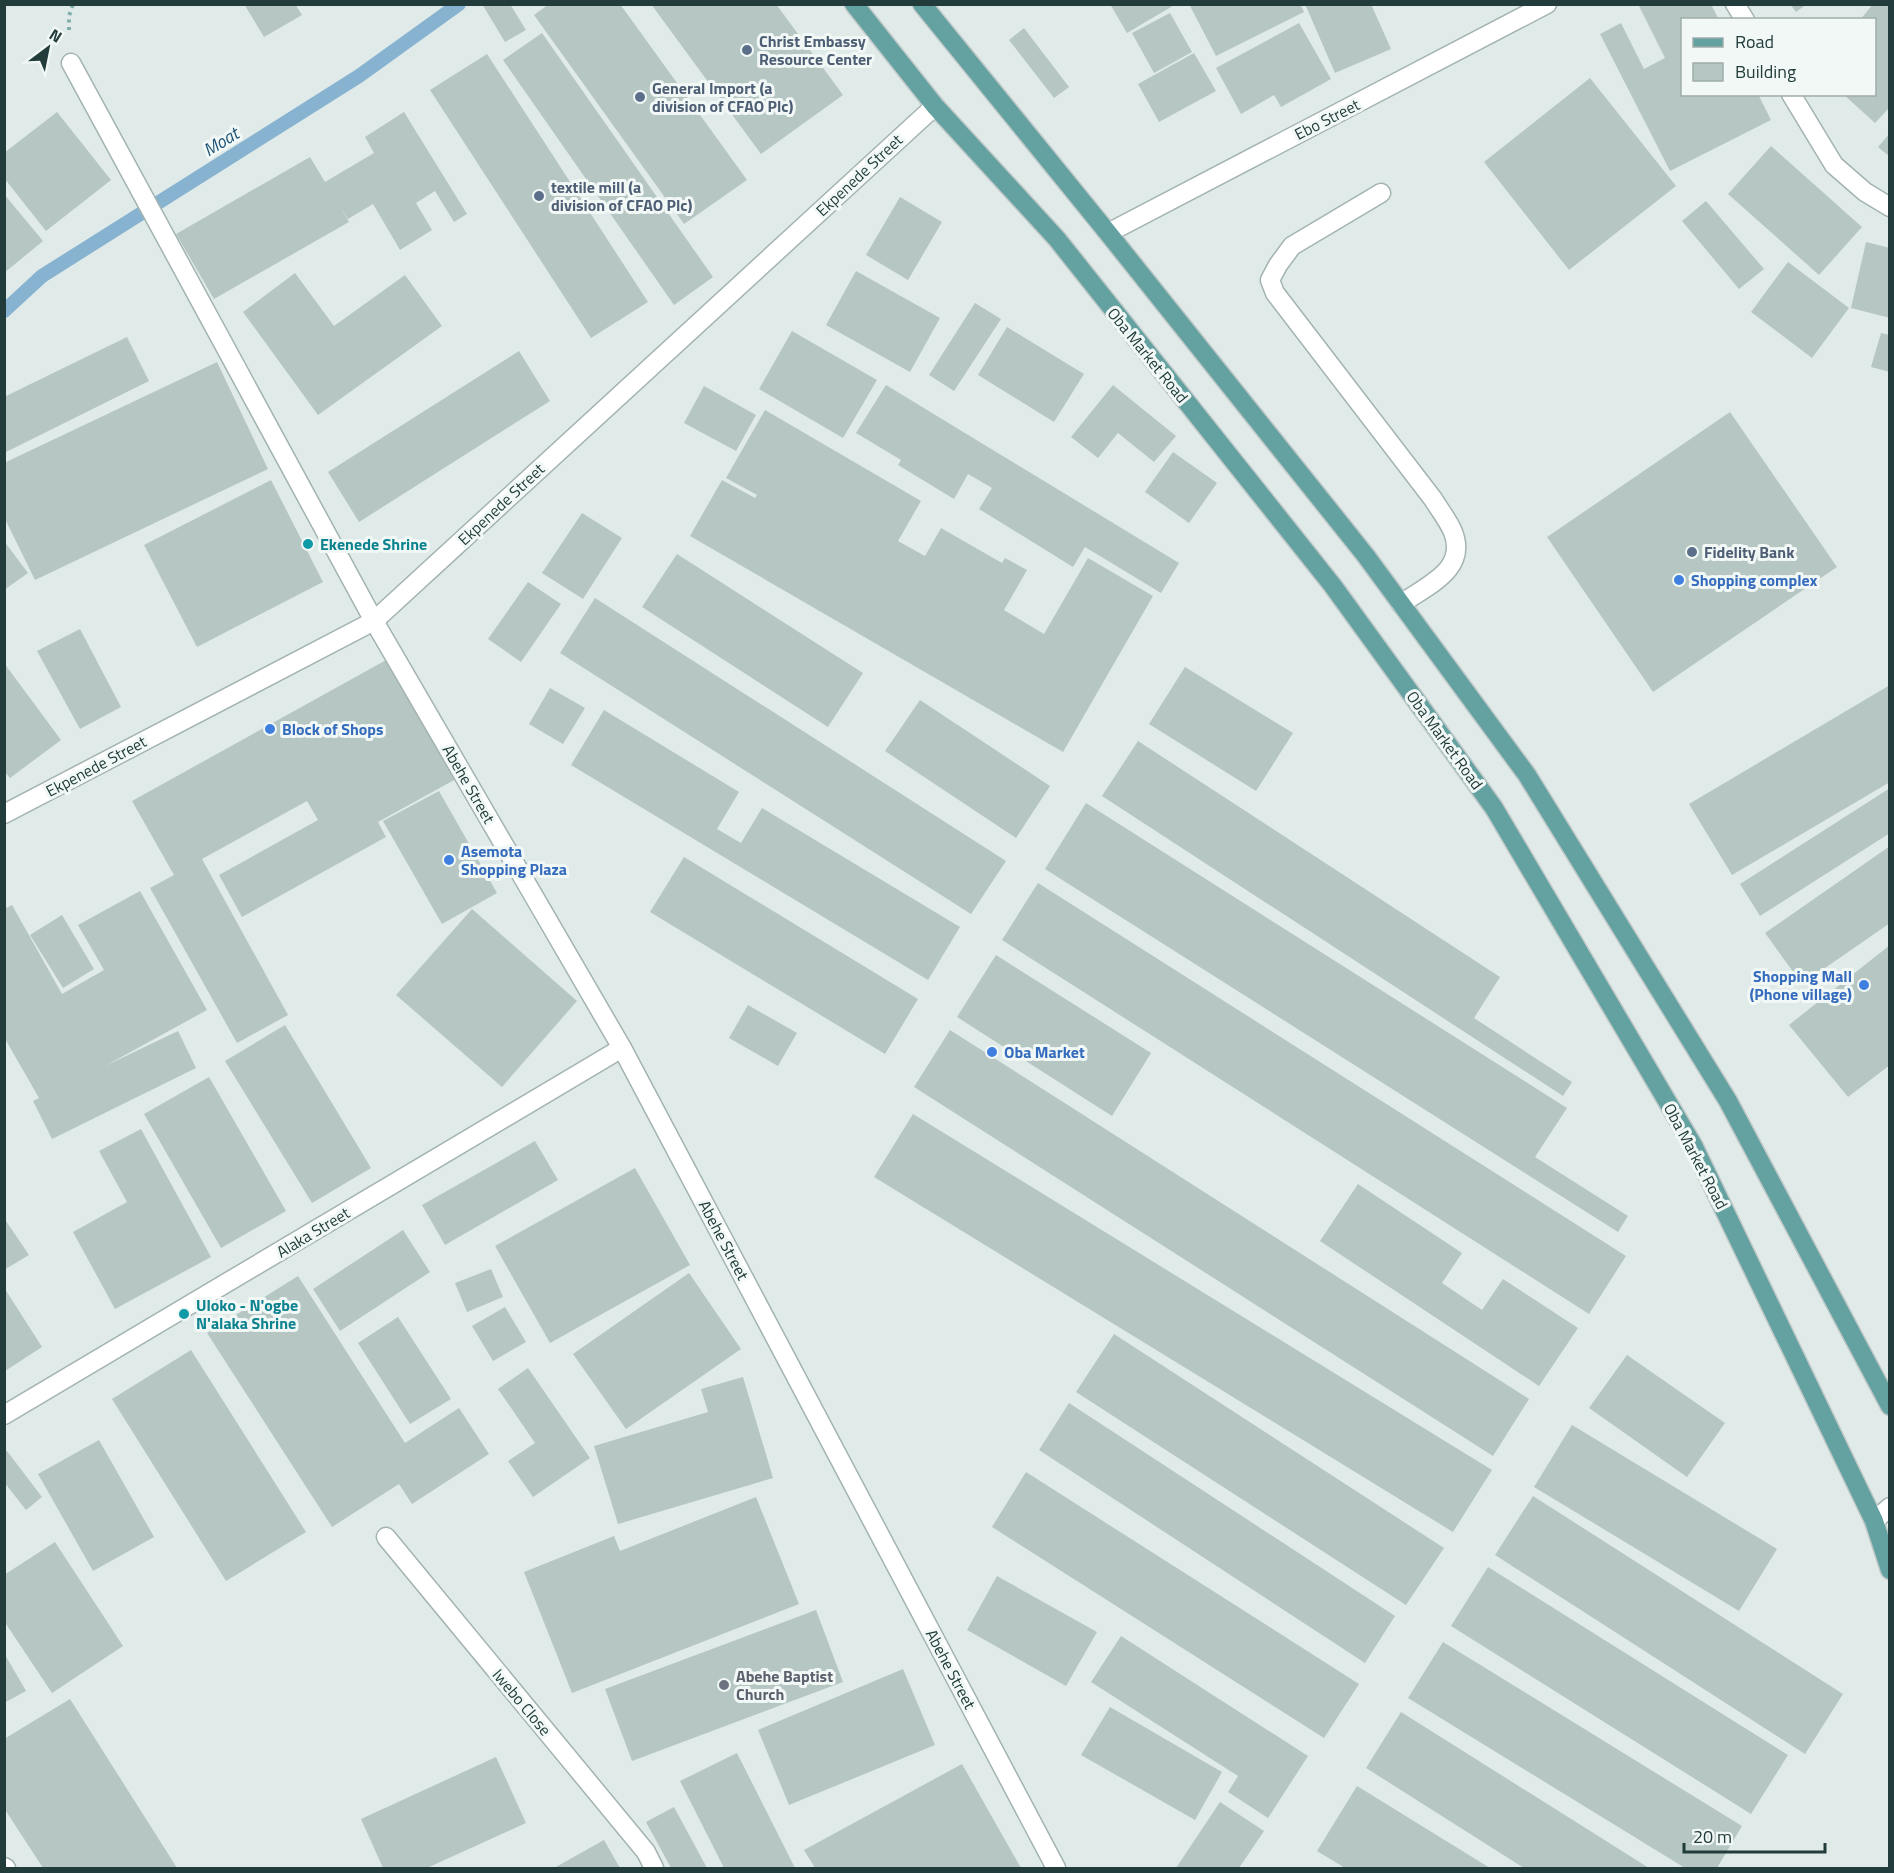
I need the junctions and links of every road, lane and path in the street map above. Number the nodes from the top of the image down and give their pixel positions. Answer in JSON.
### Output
{"nodes":[{"id":1,"x":855,"y":4,"type":"edge"},
{"id":2,"x":922,"y":4,"type":"edge"},
{"id":3,"x":1547,"y":4,"type":"edge"},
{"id":4,"x":1735,"y":4,"type":"edge"},
{"id":5,"x":1743,"y":18,"type":"edge"},
{"id":6,"x":71,"y":63,"type":"dead end"},
{"id":7,"x":1792,"y":96,"type":"edge"},
{"id":8,"x":935,"y":106,"type":"junction"},
{"id":9,"x":1381,"y":193,"type":"dead end"},
{"id":10,"x":1890,"y":207,"type":"edge"},
{"id":11,"x":1108,"y":233,"type":"junction"},
{"id":12,"x":1401,"y":604,"type":"junction"},
{"id":13,"x":374,"y":621,"type":"junction"},
{"id":14,"x":4,"y":814,"type":"edge"},
{"id":15,"x":622,"y":1048,"type":"junction"},
{"id":16,"x":1890,"y":1406,"type":"edge"},
{"id":17,"x":4,"y":1415,"type":"edge"},
{"id":18,"x":1890,"y":1507,"type":"edge"},
{"id":19,"x":1874,"y":1521,"type":"junction"},
{"id":20,"x":386,"y":1537,"type":"dead end"},
{"id":21,"x":1890,"y":1570,"type":"edge"},
{"id":22,"x":654,"y":1869,"type":"edge"},
{"id":23,"x":1056,"y":1869,"type":"edge"}],
"edges":[{"from":1,"to":8,"type":"main road","name":"Oba Market Road"},
{"from":2,"to":11,"type":"main road"},
{"from":3,"to":11,"type":"street","name":"Ebo Street"},
{"from":4,"to":5,"type":"street"},
{"from":6,"to":13,"type":"street","name":"Abehe Street"},
{"from":7,"to":10,"type":"street"},
{"from":8,"to":13,"type":"street","name":"Ekpenede Street"},
{"from":8,"to":19,"type":"main road","name":"Oba Market Road"},
{"from":9,"to":12,"type":"street"},
{"from":11,"to":12,"type":"main road"},
{"from":12,"to":16,"type":"main road"},
{"from":13,"to":14,"type":"street","name":"Ekpenede Street"},
{"from":13,"to":15,"type":"street","name":"Abehe Street"},
{"from":15,"to":17,"type":"street","name":"Alaka Street"},
{"from":15,"to":23,"type":"street","name":"Abehe Street"},
{"from":18,"to":19,"type":"street"},
{"from":19,"to":21,"type":"main road","name":"Oba Market Road"},
{"from":20,"to":22,"type":"street","name":"Iwebo Close"}]}
